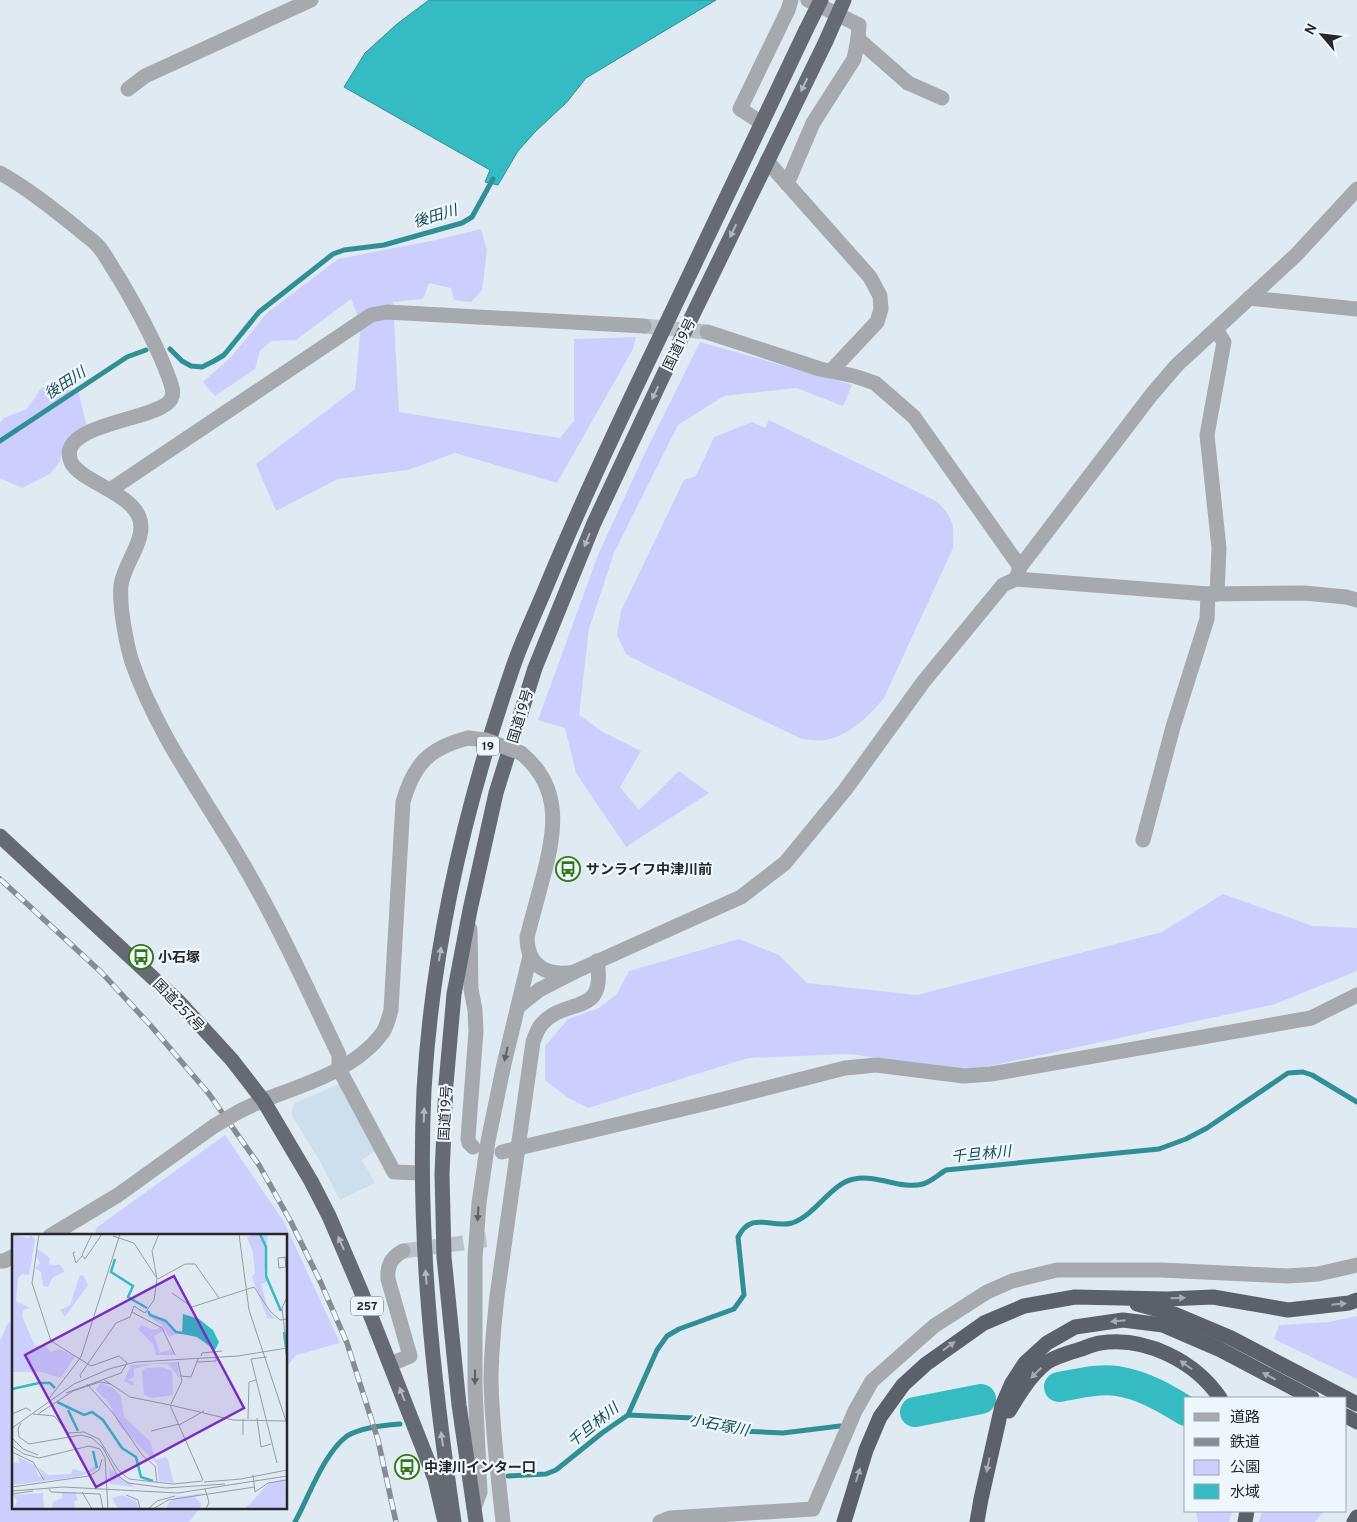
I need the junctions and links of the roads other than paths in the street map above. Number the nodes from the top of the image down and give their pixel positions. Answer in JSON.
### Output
{"nodes":[{"id":1,"x":311,"y":0,"type":"edge"},
{"id":2,"x":791,"y":0,"type":"edge"},
{"id":3,"x":808,"y":0,"type":"edge"},
{"id":4,"x":821,"y":0,"type":"edge"},
{"id":5,"x":844,"y":0,"type":"edge"},
{"id":6,"x":858,"y":39,"type":"junction"},
{"id":7,"x":128,"y":89,"type":"dead end"},
{"id":8,"x":942,"y":98,"type":"dead end"},
{"id":9,"x":762,"y":122,"type":"junction"},
{"id":10,"x":767,"y":161,"type":"junction"},
{"id":11,"x":0,"y":172,"type":"edge"},
{"id":12,"x":787,"y":184,"type":"junction"},
{"id":13,"x":1357,"y":189,"type":"edge"},
{"id":14,"x":1249,"y":298,"type":"junction"},
{"id":15,"x":1357,"y":309,"type":"edge"},
{"id":16,"x":644,"y":326,"type":"tunnel mouth"},
{"id":17,"x":1216,"y":330,"type":"junction"},
{"id":18,"x":708,"y":332,"type":"tunnel mouth"},
{"id":19,"x":831,"y":371,"type":"junction"},
{"id":20,"x":110,"y":490,"type":"junction"},
{"id":21,"x":1018,"y":573,"type":"junction"},
{"id":22,"x":1213,"y":594,"type":"junction"},
{"id":23,"x":1357,"y":600,"type":"edge"},
{"id":24,"x":0,"y":836,"type":"edge"},
{"id":25,"x":1143,"y":840,"type":"dead end"},
{"id":26,"x":470,"y":910,"type":"junction"},
{"id":27,"x":530,"y":956,"type":"junction"},
{"id":28,"x":597,"y":960,"type":"junction"},
{"id":29,"x":574,"y":972,"type":"junction"},
{"id":30,"x":1357,"y":995,"type":"edge"},
{"id":31,"x":518,"y":1007,"type":"junction"},
{"id":32,"x":339,"y":1069,"type":"junction"},
{"id":33,"x":263,"y":1100,"type":"junction"},
{"id":34,"x":473,"y":1147,"type":"dead end"},
{"id":35,"x":518,"y":1150,"type":"junction"},
{"id":36,"x":502,"y":1152,"type":"dead end"},
{"id":37,"x":422,"y":1173,"type":"junction"},
{"id":38,"x":53,"y":1234,"type":"edge"},
{"id":39,"x":403,"y":1251,"type":"tunnel mouth"},
{"id":40,"x":12,"y":1257,"type":"edge"},
{"id":41,"x":0,"y":1261,"type":"edge"},
{"id":42,"x":1357,"y":1265,"type":"edge"},
{"id":43,"x":1112,"y":1298,"type":"junction"},
{"id":44,"x":1357,"y":1300,"type":"edge"},
{"id":45,"x":431,"y":1347,"type":"junction"},
{"id":46,"x":410,"y":1356,"type":"junction"},
{"id":47,"x":391,"y":1364,"type":"junction"},
{"id":48,"x":1219,"y":1397,"type":"edge"},
{"id":49,"x":1310,"y":1397,"type":"edge"},
{"id":50,"x":1344,"y":1397,"type":"edge"},
{"id":51,"x":995,"y":1435,"type":"junction"},
{"id":52,"x":475,"y":1515,"type":"edge"},
{"id":53,"x":1357,"y":1517,"type":"edge"},
{"id":54,"x":447,"y":1522,"type":"edge"},
{"id":55,"x":454,"y":1522,"type":"edge"},
{"id":56,"x":503,"y":1522,"type":"edge"},
{"id":57,"x":660,"y":1522,"type":"edge"},
{"id":58,"x":844,"y":1522,"type":"edge"},
{"id":59,"x":977,"y":1522,"type":"edge"},
{"id":60,"x":1354,"y":1522,"type":"edge"}],
"edges":[{"from":1,"to":7,"type":"street"},
{"from":2,"to":9,"type":"street"},
{"from":3,"to":6,"type":"street"},
{"from":4,"to":9,"type":"highway","name":"国道19号","number":"19","bridge":true},
{"from":5,"to":10,"type":"highway","name":"国道19号","number":"19","one_way":true,"bridge":true},
{"from":6,"to":8,"type":"street"},
{"from":6,"to":12,"type":"street"},
{"from":37,"to":9,"type":"highway","name":"国道19号","number":"19","one_way":true},
{"from":10,"to":12,"type":"street"},
{"from":10,"to":26,"type":"highway","name":"国道19号","number":"19","one_way":true},
{"from":11,"to":20,"type":"street"},
{"from":12,"to":19,"type":"street"},
{"from":13,"to":14,"type":"street"},
{"from":14,"to":15,"type":"street"},
{"from":14,"to":17,"type":"street"},
{"from":16,"to":20,"type":"street"},
{"from":17,"to":21,"type":"street"},
{"from":17,"to":22,"type":"street"},
{"from":18,"to":19,"type":"street"},
{"from":19,"to":21,"type":"street"},
{"from":20,"to":32,"type":"street"},
{"from":21,"to":22,"type":"street"},
{"from":21,"to":28,"type":"street"},
{"from":22,"to":23,"type":"street"},
{"from":22,"to":25,"type":"street"},
{"from":24,"to":33,"type":"highway","name":"国道257号","number":"257"},
{"from":26,"to":34,"type":"street"},
{"from":26,"to":52,"type":"highway","name":"国道19号","number":"19"},
{"from":27,"to":29,"type":"street"},
{"from":27,"to":31,"type":"street"},
{"from":27,"to":32,"type":"street","bridge":true},
{"from":28,"to":29,"type":"street"},
{"from":28,"to":35,"type":"street"},
{"from":29,"to":31,"type":"street"},
{"from":30,"to":35,"type":"street"},
{"from":31,"to":52,"type":"street","one_way":true},
{"from":32,"to":33,"type":"street"},
{"from":32,"to":37,"type":"street"},
{"from":33,"to":38,"type":"street","bridge":true},
{"from":47,"to":33,"type":"highway","number":"257","one_way":true},
{"from":35,"to":36,"type":"street"},
{"from":35,"to":56,"type":"street"},
{"from":45,"to":37,"type":"highway","name":"国道19号","number":"19","one_way":true},
{"from":39,"to":46,"type":"street"},
{"from":40,"to":41,"type":"street"},
{"from":42,"to":57,"type":"street"},
{"from":43,"to":44,"type":"highway","one_way":true},
{"from":43,"to":50,"type":"highway"},
{"from":58,"to":43,"type":"highway","one_way":true},
{"from":45,"to":46,"type":"street"},
{"from":55,"to":45,"type":"highway","name":"国道19号","number":"19","one_way":true},
{"from":46,"to":47,"type":"street"},
{"from":54,"to":47,"type":"highway","number":"257","one_way":true},
{"from":48,"to":51,"type":"highway","one_way":true},
{"from":49,"to":51,"type":"highway","one_way":true},
{"from":51,"to":59,"type":"highway","one_way":true},
{"from":53,"to":60,"type":"highway"}]}
